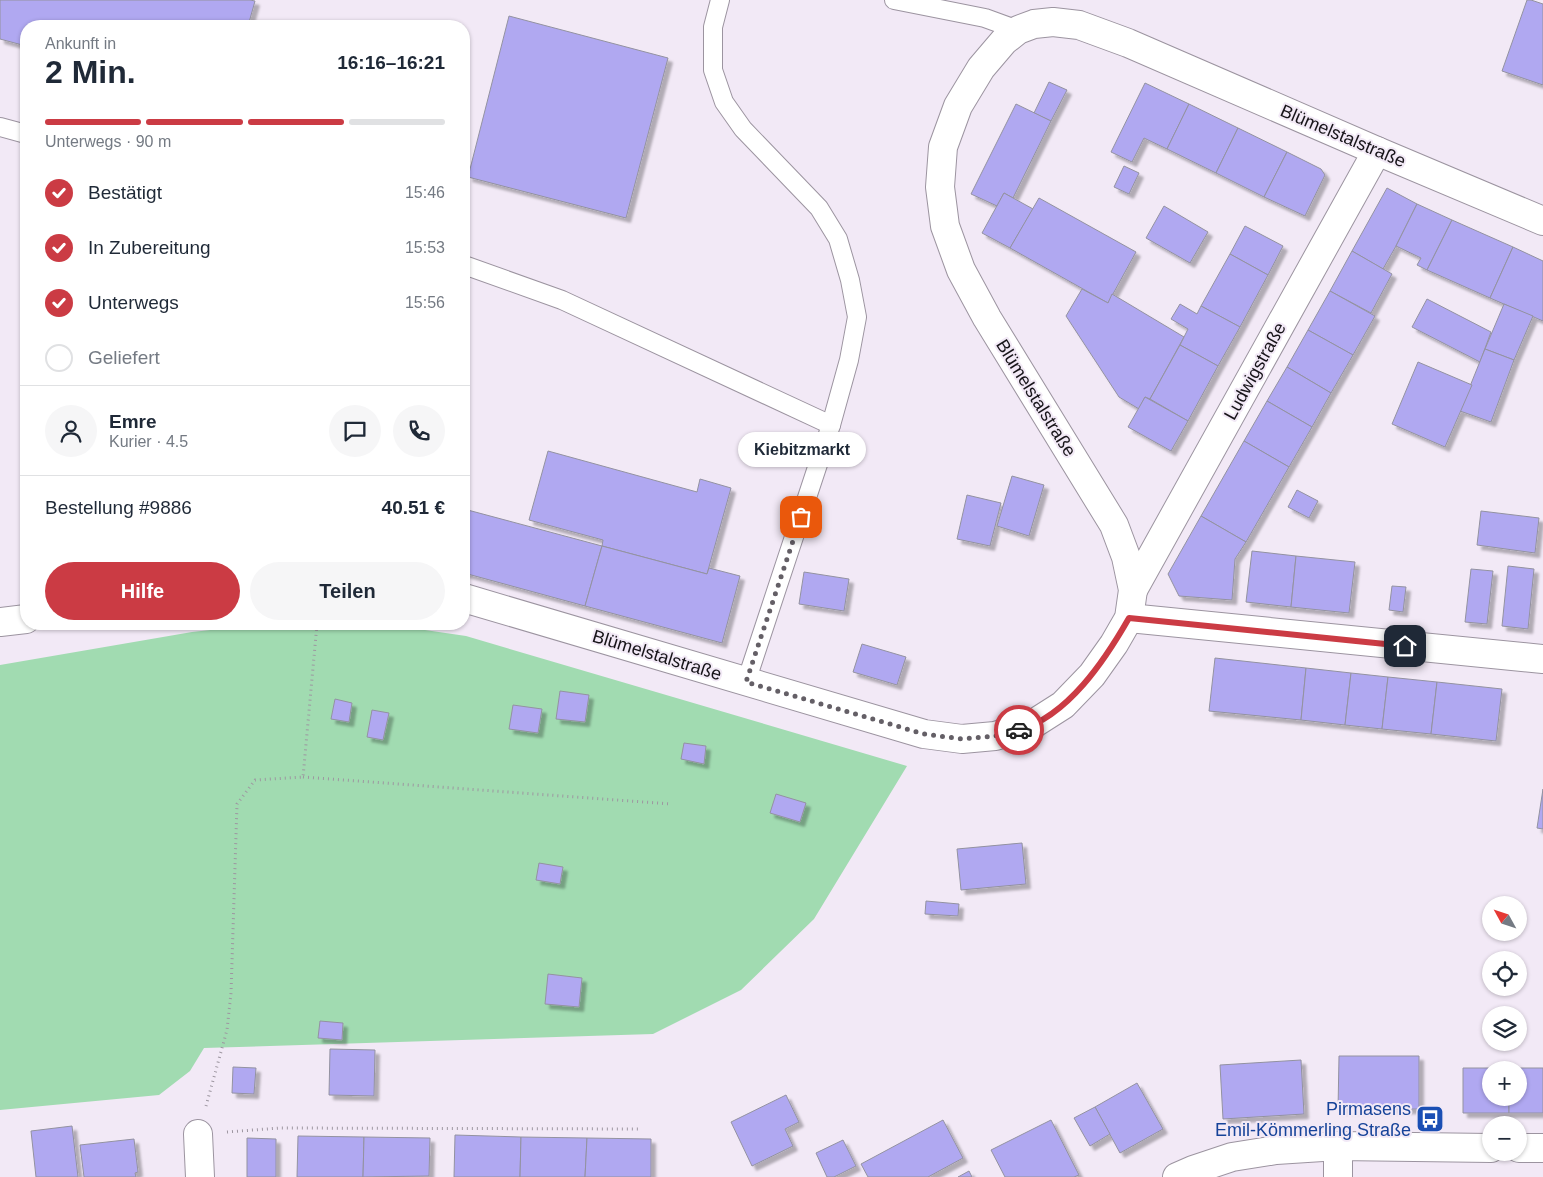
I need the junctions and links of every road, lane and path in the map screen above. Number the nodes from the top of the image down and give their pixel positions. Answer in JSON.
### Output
{"nodes":[{"id":1,"x":720,"y":0,"type":"edge"},
{"id":2,"x":894,"y":0,"type":"edge"},
{"id":3,"x":1018,"y":30,"type":"junction"},
{"id":4,"x":0,"y":127,"type":"edge"},
{"id":5,"x":20,"y":132,"type":"edge"},
{"id":6,"x":1377,"y":152,"type":"junction"},
{"id":7,"x":1543,"y":221,"type":"edge"},
{"id":8,"x":470,"y":267,"type":"edge"},
{"id":9,"x":831,"y":425,"type":"junction"},
{"id":10,"x":1132,"y":590,"type":"junction"},
{"id":11,"x":470,"y":600,"type":"edge"},
{"id":12,"x":1129,"y":618,"type":"junction"},
{"id":13,"x":20,"y":619,"type":"edge"},
{"id":14,"x":0,"y":622,"type":"edge"},
{"id":15,"x":317,"y":630,"type":"edge"},
{"id":16,"x":1543,"y":660,"type":"edge"},
{"id":17,"x":746,"y":682,"type":"junction"},
{"id":18,"x":303,"y":777,"type":"junction"},
{"id":19,"x":671,"y":804,"type":"dead end"},
{"id":20,"x":640,"y":1129,"type":"dead end"},
{"id":21,"x":198,"y":1134,"type":"junction"},
{"id":22,"x":1338,"y":1146,"type":"junction"},
{"id":23,"x":1482,"y":1148,"type":"edge"},
{"id":24,"x":1527,"y":1148,"type":"edge"},
{"id":25,"x":1543,"y":1148,"type":"edge"},
{"id":26,"x":200,"y":1177,"type":"edge"},
{"id":27,"x":1177,"y":1177,"type":"edge"},
{"id":28,"x":1338,"y":1177,"type":"edge"}],
"edges":[{"from":1,"to":9,"type":"lane"},
{"from":2,"to":3,"type":"lane"},
{"from":3,"to":6,"type":"street","name":"Blümelstalstraße"},
{"from":3,"to":10,"type":"street","name":"Blümelstalstraße"},
{"from":4,"to":5,"type":"lane"},
{"from":6,"to":7,"type":"street","name":"Blümelstalstraße"},
{"from":6,"to":10,"type":"street","name":"Ludwigstraße"},
{"from":8,"to":9,"type":"lane"},
{"from":9,"to":17,"type":"lane"},
{"from":10,"to":12,"type":"street","name":"Blümelstalstraße"},
{"from":11,"to":17,"type":"street","name":"Blümelstalstraße"},
{"from":12,"to":16,"type":"street"},
{"from":12,"to":17,"type":"street","name":"Blümelstalstraße"},
{"from":13,"to":14,"type":"street"},
{"from":15,"to":18,"type":"path"},
{"from":18,"to":19,"type":"path"},
{"from":18,"to":21,"type":"path"},
{"from":20,"to":21,"type":"path"},
{"from":21,"to":26,"type":"street"},
{"from":22,"to":23,"type":"street"},
{"from":22,"to":27,"type":"street"},
{"from":22,"to":28,"type":"street"},
{"from":24,"to":25,"type":"street"}]}
